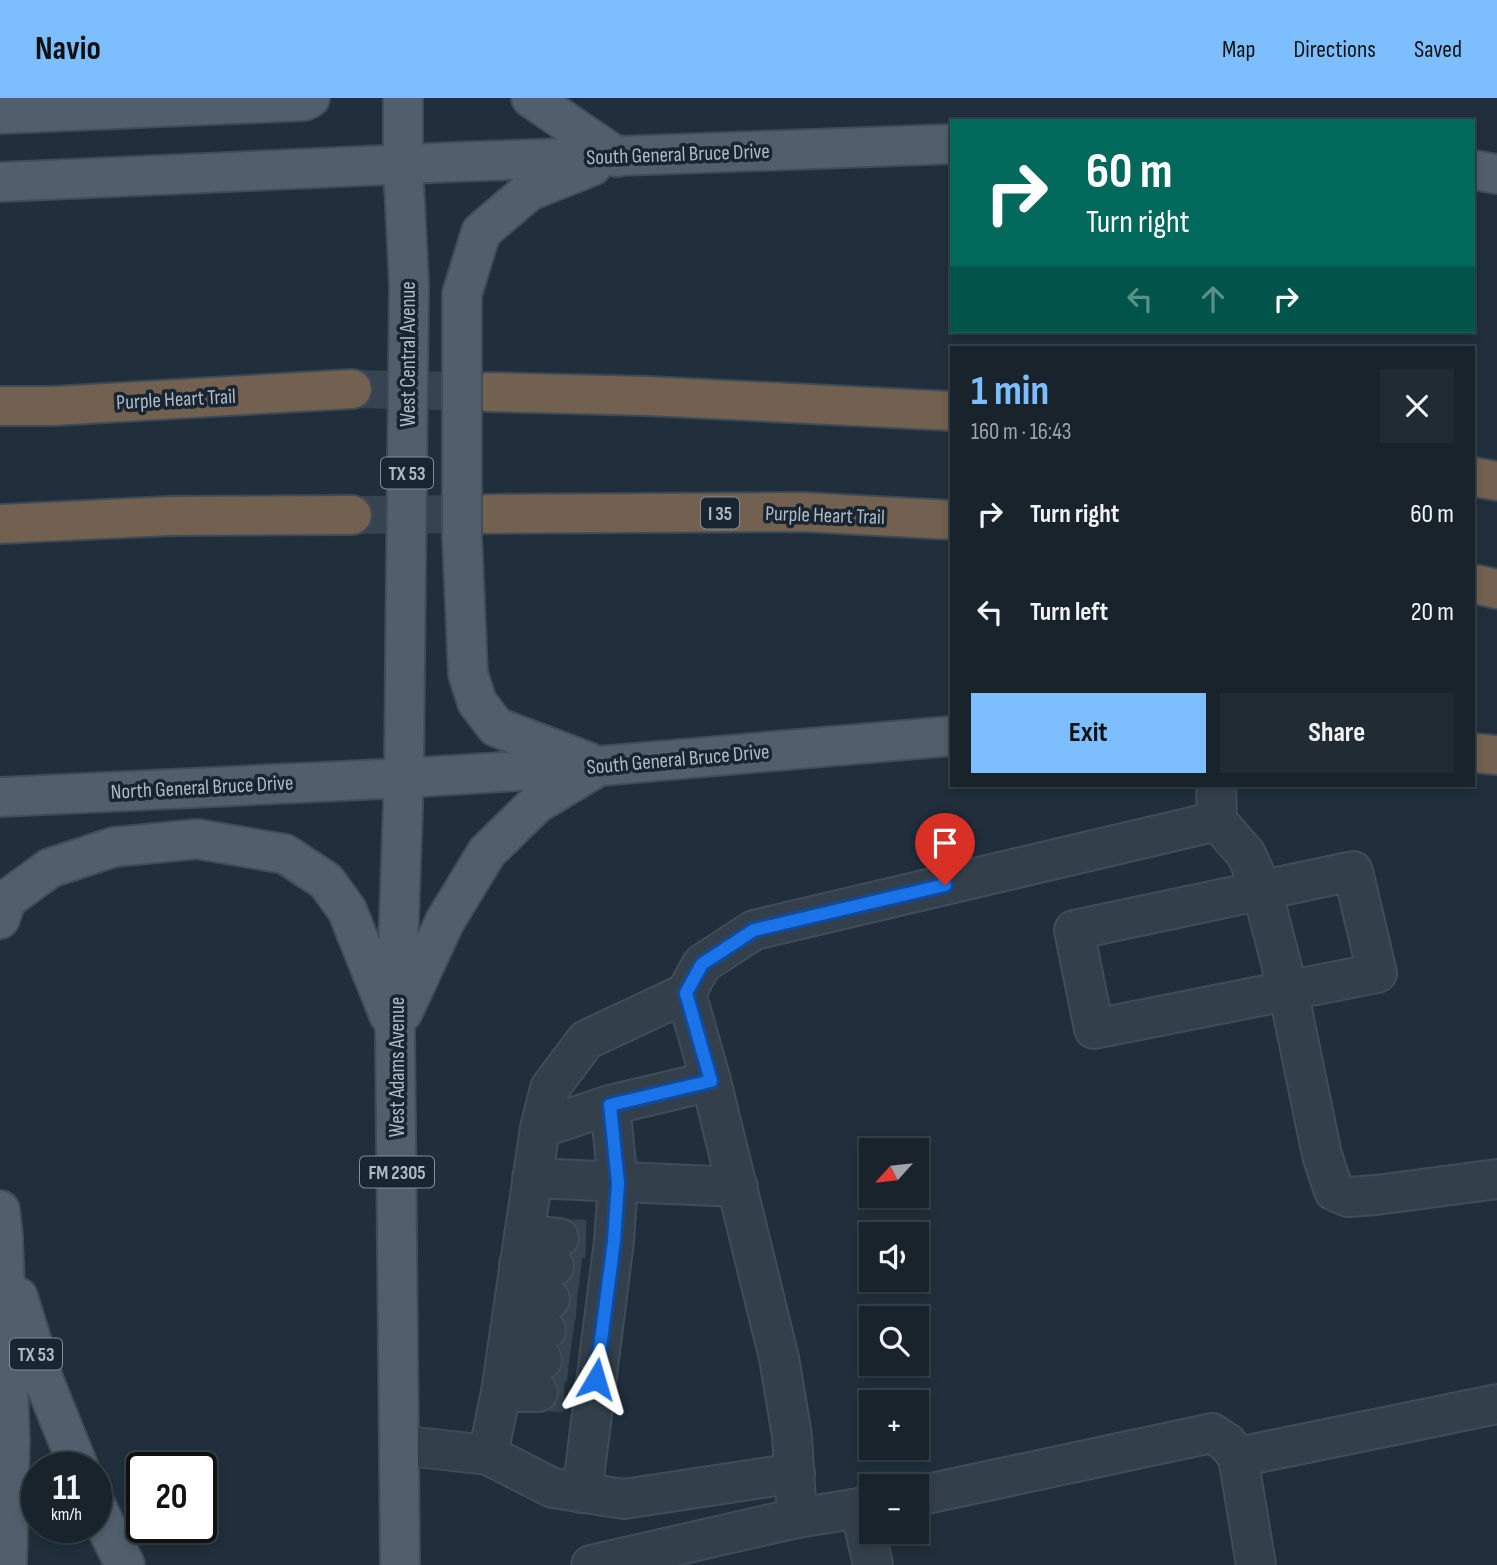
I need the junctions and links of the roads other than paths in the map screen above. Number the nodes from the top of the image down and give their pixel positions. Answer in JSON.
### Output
{"nodes":[{"id":1,"x":310,"y":98,"type":"edge"},
{"id":2,"x":403,"y":98,"type":"edge"},
{"id":3,"x":531,"y":98,"type":"edge"},
{"id":4,"x":0,"y":114,"type":"edge"},
{"id":5,"x":950,"y":144,"type":"edge"},
{"id":6,"x":617,"y":156,"type":"junction"},
{"id":7,"x":403,"y":165,"type":"junction"},
{"id":8,"x":1475,"y":170,"type":"edge"},
{"id":9,"x":1497,"y":174,"type":"edge"},
{"id":10,"x":0,"y":182,"type":"edge"},
{"id":11,"x":352,"y":389,"type":"tunnel mouth"},
{"id":12,"x":488,"y":392,"type":"tunnel mouth"},
{"id":13,"x":0,"y":406,"type":"edge"},
{"id":14,"x":950,"y":411,"type":"edge"},
{"id":15,"x":1475,"y":477,"type":"edge"},
{"id":16,"x":1497,"y":481,"type":"edge"},
{"id":17,"x":487,"y":514,"type":"tunnel mouth"},
{"id":18,"x":352,"y":515,"type":"tunnel mouth"},
{"id":19,"x":950,"y":520,"type":"edge"},
{"id":20,"x":0,"y":524,"type":"edge"},
{"id":21,"x":1475,"y":584,"type":"edge"},
{"id":22,"x":1497,"y":589,"type":"edge"},
{"id":23,"x":950,"y":736,"type":"edge"},
{"id":24,"x":1475,"y":753,"type":"edge"},
{"id":25,"x":1497,"y":755,"type":"edge"},
{"id":26,"x":600,"y":766,"type":"junction"},
{"id":27,"x":1475,"y":766,"type":"edge"},
{"id":28,"x":1497,"y":771,"type":"edge"},
{"id":29,"x":404,"y":778,"type":"junction"},
{"id":30,"x":0,"y":797,"type":"edge"},
{"id":31,"x":1217,"y":803,"type":"edge"},
{"id":32,"x":1262,"y":890,"type":"junction"},
{"id":33,"x":0,"y":919,"type":"edge"},
{"id":34,"x":1288,"y":990,"type":"junction"},
{"id":35,"x":686,"y":993,"type":"junction"},
{"id":36,"x":395,"y":1030,"type":"junction"},
{"id":37,"x":711,"y":1081,"type":"junction"},
{"id":38,"x":610,"y":1105,"type":"junction"},
{"id":39,"x":540,"y":1128,"type":"junction"},
{"id":40,"x":532,"y":1178,"type":"junction"},
{"id":41,"x":1497,"y":1179,"type":"edge"},
{"id":42,"x":618,"y":1183,"type":"junction"},
{"id":43,"x":738,"y":1187,"type":"junction"},
{"id":44,"x":2,"y":1224,"type":"edge"},
{"id":45,"x":560,"y":1316,"type":"junction"},
{"id":46,"x":1497,"y":1404,"type":"edge"},
{"id":47,"x":399,"y":1445,"type":"junction"},
{"id":48,"x":73,"y":1452,"type":"edge"},
{"id":49,"x":488,"y":1455,"type":"junction"},
{"id":50,"x":1238,"y":1457,"type":"junction"},
{"id":51,"x":795,"y":1473,"type":"junction"},
{"id":52,"x":582,"y":1493,"type":"junction"},
{"id":53,"x":929,"y":1493,"type":"edge"},
{"id":54,"x":859,"y":1508,"type":"edge"},
{"id":55,"x":797,"y":1518,"type":"junction"},
{"id":56,"x":112,"y":1539,"type":"edge"},
{"id":57,"x":870,"y":1544,"type":"edge"},
{"id":58,"x":7,"y":1565,"type":"edge"},
{"id":59,"x":125,"y":1565,"type":"edge"},
{"id":60,"x":400,"y":1565,"type":"edge"},
{"id":61,"x":591,"y":1565,"type":"edge"},
{"id":62,"x":873,"y":1565,"type":"edge"},
{"id":63,"x":1256,"y":1565,"type":"edge"}],
"edges":[{"from":1,"to":4,"type":"main road"},
{"from":2,"to":7,"type":"main road","name":"West Central Avenue","number":"TX 53"},
{"from":3,"to":6,"type":"main road"},
{"from":5,"to":6,"type":"main road","name":"South General Bruce Drive"},
{"from":6,"to":7,"type":"main road","name":"South General Bruce Drive"},
{"from":6,"to":26,"type":"main road","bridge":true},
{"from":7,"to":10,"type":"main road","name":"South General Bruce Drive"},
{"from":7,"to":29,"type":"main road","name":"West Central Avenue","number":"TX 53","bridge":true},
{"from":8,"to":9,"type":"main road"},
{"from":11,"to":13,"type":"highway","name":"Purple Heart Trail"},
{"from":12,"to":14,"type":"highway"},
{"from":15,"to":16,"type":"highway"},
{"from":17,"to":19,"type":"highway","name":"Purple Heart Trail","number":"I 35"},
{"from":18,"to":20,"type":"highway"},
{"from":21,"to":22,"type":"highway"},
{"from":23,"to":26,"type":"main road","name":"South General Bruce Drive"},
{"from":24,"to":25,"type":"highway"},
{"from":26,"to":29,"type":"main road","name":"South General Bruce Drive"},
{"from":26,"to":36,"type":"main road"},
{"from":27,"to":28,"type":"main road"},
{"from":29,"to":30,"type":"main road","name":"North General Bruce Drive"},
{"from":29,"to":36,"type":"main road","name":"West Adams Avenue","number":"FM 2305"},
{"from":31,"to":32,"type":"street"},
{"from":31,"to":35,"type":"street"},
{"from":32,"to":34,"type":"street"},
{"from":32,"to":34,"type":"street"},
{"from":32,"to":34,"type":"street"},
{"from":33,"to":36,"type":"main road"},
{"from":34,"to":41,"type":"street"},
{"from":35,"to":37,"type":"street"},
{"from":35,"to":39,"type":"street"},
{"from":36,"to":47,"type":"main road","name":"West Adams Avenue","number":"FM 2305"},
{"from":37,"to":38,"type":"street"},
{"from":37,"to":43,"type":"street"},
{"from":38,"to":39,"type":"street"},
{"from":38,"to":42,"type":"street"},
{"from":39,"to":40,"type":"street"},
{"from":40,"to":42,"type":"street"},
{"from":40,"to":45,"type":"street"},
{"from":42,"to":43,"type":"street"},
{"from":42,"to":45,"type":"street"},
{"from":43,"to":51,"type":"street"},
{"from":44,"to":48,"type":"main road","number":"TX 53"},
{"from":44,"to":58,"type":"main road","number":"TX 53"},
{"from":45,"to":49,"type":"street"},
{"from":45,"to":52,"type":"street"},
{"from":46,"to":50,"type":"street"},
{"from":47,"to":49,"type":"street"},
{"from":47,"to":60,"type":"main road","name":"West Adams Avenue","number":"FM 2305"},
{"from":49,"to":52,"type":"street"},
{"from":50,"to":53,"type":"street"},
{"from":50,"to":63,"type":"street"},
{"from":51,"to":52,"type":"street"},
{"from":51,"to":55,"type":"street"},
{"from":54,"to":55,"type":"street"},
{"from":55,"to":61,"type":"street"},
{"from":56,"to":59,"type":"main road"},
{"from":57,"to":62,"type":"street"}]}
